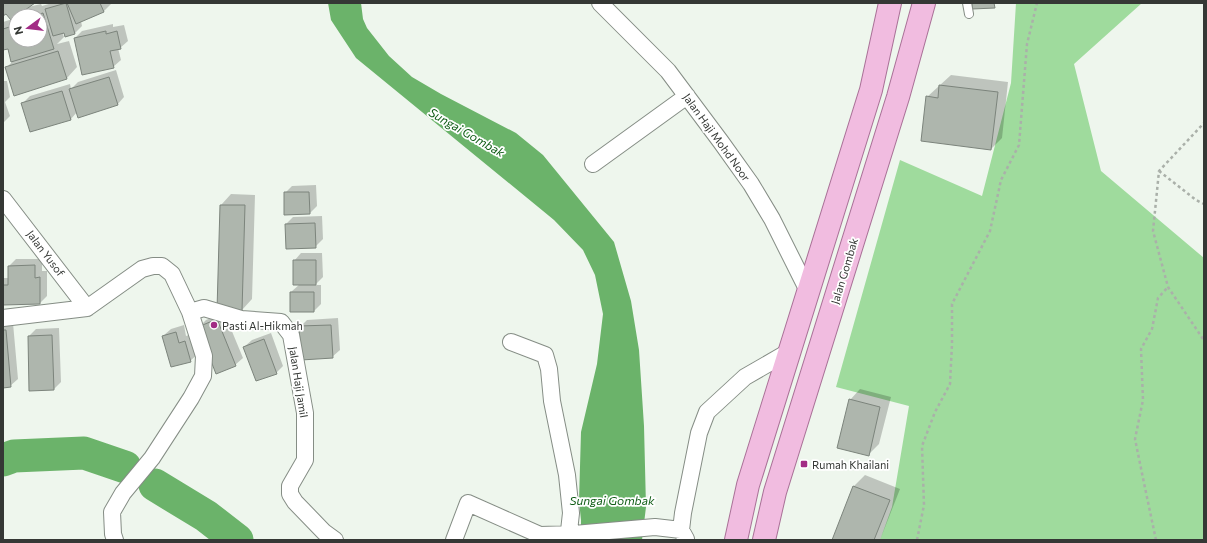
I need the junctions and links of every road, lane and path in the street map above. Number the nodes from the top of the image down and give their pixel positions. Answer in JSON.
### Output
{"nodes":[{"id":1,"x":600,"y":3,"type":"edge"},
{"id":2,"x":890,"y":3,"type":"edge"},
{"id":3,"x":924,"y":3,"type":"edge"},
{"id":4,"x":967,"y":3,"type":"edge"},
{"id":5,"x":1038,"y":3,"type":"edge"},
{"id":6,"x":616,"y":9,"type":"edge"},
{"id":7,"x":968,"y":14,"type":"dead end"},
{"id":8,"x":687,"y":96,"type":"junction"},
{"id":9,"x":1204,"y":123,"type":"edge"},
{"id":10,"x":592,"y":164,"type":"dead end"},
{"id":11,"x":1159,"y":171,"type":"junction"},
{"id":12,"x":3,"y":199,"type":"edge"},
{"id":13,"x":1204,"y":204,"type":"edge"},
{"id":14,"x":1168,"y":287,"type":"junction"},
{"id":15,"x":808,"y":291,"type":"junction"},
{"id":16,"x":87,"y":308,"type":"junction"},
{"id":17,"x":190,"y":312,"type":"junction"},
{"id":18,"x":3,"y":318,"type":"edge"},
{"id":19,"x":1203,"y":339,"type":"dead end"},
{"id":20,"x":511,"y":342,"type":"dead end"},
{"id":21,"x":790,"y":351,"type":"junction"},
{"id":22,"x":684,"y":535,"type":"edge"},
{"id":23,"x":570,"y":536,"type":"edge"},
{"id":24,"x":115,"y":540,"type":"edge"},
{"id":25,"x":335,"y":540,"type":"edge"},
{"id":26,"x":454,"y":540,"type":"edge"},
{"id":27,"x":736,"y":540,"type":"edge"},
{"id":28,"x":764,"y":540,"type":"edge"},
{"id":29,"x":917,"y":540,"type":"edge"},
{"id":30,"x":1156,"y":540,"type":"edge"}],
"edges":[{"from":1,"to":6,"type":"street","name":"Jalan Haji Mohd Noor"},
{"from":2,"to":15,"type":"main road"},
{"from":3,"to":28,"type":"main road","name":"Jalan Gombak"},
{"from":4,"to":7,"type":"lane"},
{"from":5,"to":29,"type":"path"},
{"from":6,"to":8,"type":"street","name":"Jalan Haji Mohd Noor"},
{"from":8,"to":10,"type":"street"},
{"from":8,"to":15,"type":"street","name":"Jalan Haji Mohd Noor"},
{"from":9,"to":11,"type":"path"},
{"from":11,"to":13,"type":"path"},
{"from":11,"to":14,"type":"path"},
{"from":12,"to":16,"type":"street","name":"Jalan Yusof"},
{"from":14,"to":19,"type":"path"},
{"from":14,"to":30,"type":"path"},
{"from":15,"to":21,"type":"main road"},
{"from":16,"to":17,"type":"street"},
{"from":16,"to":18,"type":"street"},
{"from":17,"to":24,"type":"street"},
{"from":17,"to":25,"type":"street","name":"Jalan Haji Jamil"},
{"from":20,"to":23,"type":"street"},
{"from":21,"to":22,"type":"street"},
{"from":21,"to":27,"type":"main road"},
{"from":22,"to":23,"type":"street"},
{"from":23,"to":26,"type":"street"}]}
